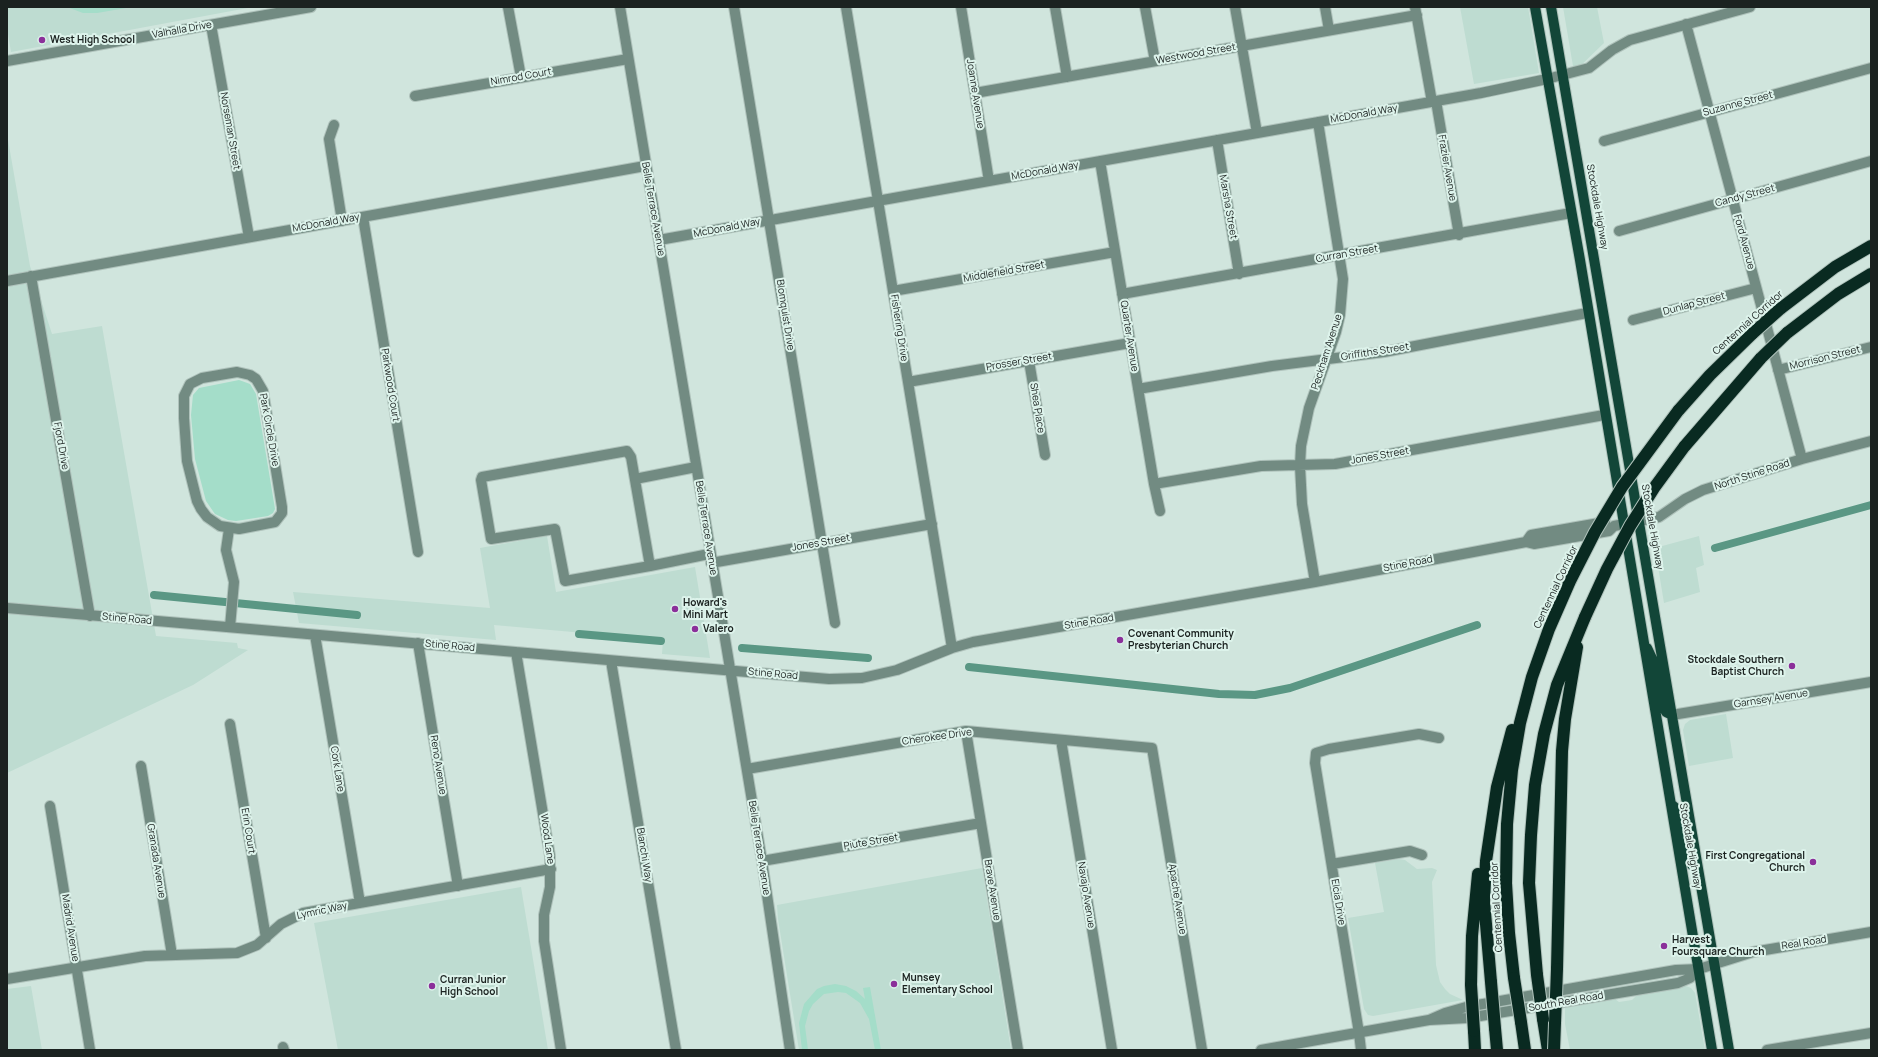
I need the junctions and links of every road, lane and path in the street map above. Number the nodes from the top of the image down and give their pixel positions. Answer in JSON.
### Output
{"nodes":[{"id":1,"x":311,"y":7,"type":"edge"},
{"id":2,"x":508,"y":7,"type":"edge"},
{"id":3,"x":620,"y":7,"type":"edge"},
{"id":4,"x":734,"y":7,"type":"edge"},
{"id":5,"x":846,"y":7,"type":"edge"},
{"id":6,"x":961,"y":7,"type":"edge"},
{"id":7,"x":1055,"y":7,"type":"edge"},
{"id":8,"x":1145,"y":7,"type":"edge"},
{"id":9,"x":1235,"y":7,"type":"edge"},
{"id":10,"x":1325,"y":7,"type":"edge"},
{"id":11,"x":1535,"y":7,"type":"edge"},
{"id":12,"x":1551,"y":7,"type":"edge"},
{"id":13,"x":1750,"y":7,"type":"edge"},
{"id":14,"x":1416,"y":11,"type":"edge"},
{"id":15,"x":1686,"y":24,"type":"junction"},
{"id":16,"x":211,"y":25,"type":"junction"},
{"id":17,"x":1329,"y":30,"type":"junction"},
{"id":18,"x":1242,"y":46,"type":"junction"},
{"id":19,"x":628,"y":59,"type":"junction"},
{"id":20,"x":7,"y":61,"type":"edge"},
{"id":21,"x":1154,"y":61,"type":"junction"},
{"id":22,"x":1871,"y":68,"type":"edge"},
{"id":23,"x":521,"y":77,"type":"junction"},
{"id":24,"x":1067,"y":77,"type":"junction"},
{"id":25,"x":1556,"y":77,"type":"junction"},
{"id":26,"x":975,"y":93,"type":"junction"},
{"id":27,"x":415,"y":96,"type":"dead end"},
{"id":28,"x":1434,"y":102,"type":"junction"},
{"id":29,"x":1710,"y":112,"type":"junction"},
{"id":30,"x":1318,"y":122,"type":"junction"},
{"id":31,"x":334,"y":125,"type":"dead end"},
{"id":32,"x":1257,"y":133,"type":"junction"},
{"id":33,"x":1217,"y":140,"type":"junction"},
{"id":34,"x":1604,"y":141,"type":"dead end"},
{"id":35,"x":1100,"y":161,"type":"junction"},
{"id":36,"x":1871,"y":161,"type":"edge"},
{"id":37,"x":645,"y":166,"type":"junction"},
{"id":38,"x":989,"y":181,"type":"junction"},
{"id":39,"x":1733,"y":199,"type":"junction"},
{"id":40,"x":878,"y":200,"type":"junction"},
{"id":41,"x":1571,"y":213,"type":"junction"},
{"id":42,"x":363,"y":217,"type":"junction"},
{"id":43,"x":769,"y":220,"type":"junction"},
{"id":44,"x":342,"y":221,"type":"junction"},
{"id":45,"x":1619,"y":231,"type":"dead end"},
{"id":46,"x":1458,"y":235,"type":"junction"},
{"id":47,"x":249,"y":237,"type":"junction"},
{"id":48,"x":659,"y":240,"type":"junction"},
{"id":49,"x":1871,"y":246,"type":"edge"},
{"id":50,"x":1115,"y":252,"type":"junction"},
{"id":51,"x":1340,"y":256,"type":"junction"},
{"id":52,"x":1239,"y":274,"type":"junction"},
{"id":53,"x":1871,"y":274,"type":"edge"},
{"id":54,"x":32,"y":276,"type":"junction"},
{"id":55,"x":7,"y":281,"type":"edge"},
{"id":56,"x":1756,"y":288,"type":"junction"},
{"id":57,"x":893,"y":291,"type":"junction"},
{"id":58,"x":1122,"y":294,"type":"junction"},
{"id":59,"x":1587,"y":313,"type":"junction"},
{"id":60,"x":1633,"y":320,"type":"dead end"},
{"id":61,"x":1130,"y":343,"type":"junction"},
{"id":62,"x":1871,"y":347,"type":"edge"},
{"id":63,"x":1327,"y":359,"type":"junction"},
{"id":64,"x":1029,"y":361,"type":"junction"},
{"id":65,"x":1778,"y":370,"type":"junction"},
{"id":66,"x":908,"y":382,"type":"junction"},
{"id":67,"x":1138,"y":390,"type":"junction"},
{"id":68,"x":1604,"y":416,"type":"junction"},
{"id":69,"x":1871,"y":441,"type":"edge"},
{"id":70,"x":1045,"y":455,"type":"dead end"},
{"id":71,"x":1802,"y":459,"type":"junction"},
{"id":72,"x":1300,"y":466,"type":"junction"},
{"id":73,"x":696,"y":467,"type":"junction"},
{"id":74,"x":635,"y":479,"type":"junction"},
{"id":75,"x":1154,"y":484,"type":"junction"},
{"id":76,"x":1160,"y":511,"type":"dead end"},
{"id":77,"x":1639,"y":522,"type":"junction"},
{"id":78,"x":932,"y":524,"type":"junction"},
{"id":79,"x":1619,"y":526,"type":"junction"},
{"id":80,"x":229,"y":528,"type":"junction"},
{"id":81,"x":822,"y":543,"type":"junction"},
{"id":82,"x":418,"y":552,"type":"dead end"},
{"id":83,"x":710,"y":559,"type":"junction"},
{"id":84,"x":650,"y":566,"type":"junction"},
{"id":85,"x":1315,"y":582,"type":"junction"},
{"id":86,"x":7,"y":608,"type":"edge"},
{"id":87,"x":90,"y":616,"type":"junction"},
{"id":88,"x":1583,"y":621,"type":"junction"},
{"id":89,"x":835,"y":623,"type":"dead end"},
{"id":90,"x":230,"y":627,"type":"junction"},
{"id":91,"x":315,"y":635,"type":"junction"},
{"id":92,"x":1643,"y":639,"type":"junction"},
{"id":93,"x":418,"y":644,"type":"junction"},
{"id":94,"x":952,"y":648,"type":"junction"},
{"id":95,"x":516,"y":652,"type":"junction"},
{"id":96,"x":1539,"y":655,"type":"junction"},
{"id":97,"x":612,"y":661,"type":"junction"},
{"id":98,"x":729,"y":670,"type":"junction"},
{"id":99,"x":1871,"y":682,"type":"edge"},
{"id":100,"x":1672,"y":715,"type":"junction"},
{"id":101,"x":230,"y":724,"type":"dead end"},
{"id":102,"x":966,"y":731,"type":"junction"},
{"id":103,"x":1439,"y":738,"type":"dead end"},
{"id":104,"x":1061,"y":740,"type":"junction"},
{"id":105,"x":1152,"y":748,"type":"joint"},
{"id":106,"x":141,"y":766,"type":"dead end"},
{"id":107,"x":747,"y":769,"type":"junction"},
{"id":108,"x":1671,"y":804,"type":"junction"},
{"id":109,"x":50,"y":806,"type":"dead end"},
{"id":110,"x":1492,"y":814,"type":"junction"},
{"id":111,"x":981,"y":823,"type":"junction"},
{"id":112,"x":1422,"y":855,"type":"dead end"},
{"id":113,"x":762,"y":861,"type":"junction"},
{"id":114,"x":1332,"y":864,"type":"junction"},
{"id":115,"x":551,"y":869,"type":"junction"},
{"id":116,"x":1701,"y":885,"type":"junction"},
{"id":117,"x":458,"y":886,"type":"junction"},
{"id":118,"x":360,"y":903,"type":"junction"},
{"id":119,"x":1871,"y":932,"type":"edge"},
{"id":120,"x":266,"y":938,"type":"junction"},
{"id":121,"x":172,"y":955,"type":"junction"},
{"id":122,"x":1715,"y":964,"type":"junction"},
{"id":123,"x":77,"y":968,"type":"junction"},
{"id":124,"x":1699,"y":969,"type":"junction"},
{"id":125,"x":7,"y":979,"type":"edge"},
{"id":126,"x":1359,"y":1033,"type":"junction"},
{"id":127,"x":1871,"y":1033,"type":"edge"},
{"id":128,"x":90,"y":1050,"type":"edge"},
{"id":129,"x":561,"y":1050,"type":"edge"},
{"id":130,"x":676,"y":1050,"type":"edge"},
{"id":131,"x":790,"y":1050,"type":"edge"},
{"id":132,"x":1018,"y":1050,"type":"edge"},
{"id":133,"x":1112,"y":1050,"type":"edge"},
{"id":134,"x":1202,"y":1050,"type":"edge"},
{"id":135,"x":1261,"y":1050,"type":"edge"},
{"id":136,"x":1361,"y":1050,"type":"edge"},
{"id":137,"x":1475,"y":1050,"type":"edge"},
{"id":138,"x":1497,"y":1050,"type":"edge"},
{"id":139,"x":1525,"y":1050,"type":"edge"},
{"id":140,"x":1548,"y":1050,"type":"edge"},
{"id":141,"x":1554,"y":1050,"type":"edge"},
{"id":142,"x":1712,"y":1050,"type":"edge"},
{"id":143,"x":1730,"y":1050,"type":"edge"},
{"id":144,"x":1768,"y":1050,"type":"edge"}],
"edges":[{"from":1,"to":16,"type":"street","name":"Valhalla Drive"},
{"from":2,"to":23,"type":"street"},
{"from":3,"to":19,"type":"street","name":"Belle Terrace Avenue"},
{"from":4,"to":43,"type":"street","name":"Blomquist Drive"},
{"from":5,"to":40,"type":"street","name":"Fishering Drive"},
{"from":6,"to":26,"type":"street","name":"Joanne Avenue"},
{"from":7,"to":24,"type":"street"},
{"from":8,"to":21,"type":"street"},
{"from":9,"to":18,"type":"street"},
{"from":10,"to":17,"type":"street"},
{"from":11,"to":25,"type":"main road","name":"Stockdale Highway"},
{"from":12,"to":25,"type":"main road","name":"Stockdale Highway"},
{"from":13,"to":15,"type":"street","name":"McDonald Way"},
{"from":14,"to":17,"type":"street","name":"Westwood Street"},
{"from":14,"to":28,"type":"street","name":"Frazier Avenue"},
{"from":15,"to":25,"type":"street","name":"McDonald Way"},
{"from":15,"to":29,"type":"street","name":"Ford Avenue"},
{"from":16,"to":20,"type":"street","name":"Valhalla Drive"},
{"from":16,"to":47,"type":"street","name":"Norseman Street"},
{"from":17,"to":18,"type":"street","name":"Westwood Street"},
{"from":18,"to":21,"type":"street","name":"Westwood Street"},
{"from":18,"to":32,"type":"street"},
{"from":19,"to":23,"type":"street","name":"Nimrod Court"},
{"from":19,"to":37,"type":"street","name":"Belle Terrace Avenue"},
{"from":21,"to":24,"type":"street","name":"Westwood Street"},
{"from":22,"to":29,"type":"street","name":"Suzanne Street"},
{"from":23,"to":27,"type":"street","name":"Nimrod Court"},
{"from":24,"to":26,"type":"street","name":"Westwood Street"},
{"from":25,"to":28,"type":"street","name":"McDonald Way"},
{"from":25,"to":41,"type":"main road","name":"Stockdale Highway"},
{"from":25,"to":77,"type":"main road","name":"Stockdale Highway"},
{"from":26,"to":38,"type":"street","name":"Joanne Avenue"},
{"from":28,"to":30,"type":"street","name":"McDonald Way"},
{"from":28,"to":46,"type":"street","name":"Frazier Avenue"},
{"from":29,"to":34,"type":"street","name":"Suzanne Street"},
{"from":29,"to":39,"type":"street","name":"Ford Avenue"},
{"from":30,"to":32,"type":"street","name":"McDonald Way"},
{"from":30,"to":51,"type":"street","name":"Peckham Avenue"},
{"from":31,"to":44,"type":"street"},
{"from":32,"to":33,"type":"street","name":"McDonald Way"},
{"from":33,"to":35,"type":"street","name":"McDonald Way"},
{"from":33,"to":52,"type":"street","name":"Marsha Street"},
{"from":35,"to":38,"type":"street","name":"McDonald Way"},
{"from":35,"to":50,"type":"street","name":"Quarter Avenue"},
{"from":36,"to":39,"type":"street","name":"Candy Street"},
{"from":37,"to":42,"type":"street","name":"McDonald Way"},
{"from":37,"to":48,"type":"street","name":"Belle Terrace Avenue"},
{"from":38,"to":40,"type":"street","name":"McDonald Way"},
{"from":39,"to":45,"type":"street","name":"Candy Street"},
{"from":39,"to":56,"type":"street","name":"Ford Avenue"},
{"from":40,"to":43,"type":"street","name":"McDonald Way"},
{"from":40,"to":57,"type":"street","name":"Fishering Drive"},
{"from":41,"to":46,"type":"street","name":"Curran Street"},
{"from":41,"to":59,"type":"main road","name":"Stockdale Highway"},
{"from":42,"to":44,"type":"street","name":"McDonald Way"},
{"from":42,"to":82,"type":"street","name":"Parkwood Court"},
{"from":43,"to":48,"type":"street","name":"McDonald Way"},
{"from":43,"to":81,"type":"street","name":"Blomquist Drive"},
{"from":44,"to":47,"type":"street","name":"McDonald Way"},
{"from":46,"to":51,"type":"street","name":"Curran Street"},
{"from":47,"to":54,"type":"street","name":"McDonald Way"},
{"from":48,"to":73,"type":"street","name":"Belle Terrace Avenue"},
{"from":49,"to":96,"type":"highway","name":"Centennial Corridor","bridge":true},
{"from":50,"to":57,"type":"street","name":"Middlefield Street"},
{"from":50,"to":58,"type":"street","name":"Quarter Avenue"},
{"from":51,"to":52,"type":"street","name":"Curran Street"},
{"from":51,"to":63,"type":"street","name":"Peckham Avenue"},
{"from":52,"to":58,"type":"street","name":"Curran Street"},
{"from":53,"to":88,"type":"highway","bridge":true},
{"from":54,"to":55,"type":"street","name":"McDonald Way"},
{"from":54,"to":87,"type":"street","name":"Fjord Drive"},
{"from":56,"to":60,"type":"street","name":"Dunlap Street"},
{"from":56,"to":65,"type":"street","name":"Ford Avenue"},
{"from":57,"to":66,"type":"street","name":"Fishering Drive"},
{"from":58,"to":61,"type":"street","name":"Quarter Avenue"},
{"from":59,"to":63,"type":"street","name":"Griffiths Street"},
{"from":59,"to":68,"type":"main road","name":"Stockdale Highway"},
{"from":61,"to":64,"type":"street","name":"Prosser Street"},
{"from":61,"to":67,"type":"street","name":"Quarter Avenue"},
{"from":62,"to":65,"type":"street","name":"Morrison Street"},
{"from":63,"to":67,"type":"street","name":"Griffiths Street"},
{"from":63,"to":72,"type":"street","name":"Peckham Avenue"},
{"from":64,"to":66,"type":"street","name":"Prosser Street"},
{"from":64,"to":70,"type":"street","name":"Shea Place"},
{"from":65,"to":71,"type":"street","name":"Ford Avenue"},
{"from":66,"to":78,"type":"street","name":"Fishering Drive"},
{"from":67,"to":75,"type":"street","name":"Quarter Avenue"},
{"from":68,"to":72,"type":"street","name":"Jones Street"},
{"from":68,"to":79,"type":"main road","name":"Stockdale Highway"},
{"from":69,"to":71,"type":"street","name":"North Stine Road"},
{"from":71,"to":77,"type":"street","name":"North Stine Road"},
{"from":72,"to":75,"type":"street","name":"Jones Street"},
{"from":72,"to":85,"type":"street","name":"Peckham Avenue"},
{"from":73,"to":74,"type":"street"},
{"from":73,"to":83,"type":"street","name":"Belle Terrace Avenue"},
{"from":74,"to":84,"type":"street"},
{"from":74,"to":84,"type":"street","name":"Jones Street"},
{"from":75,"to":76,"type":"street","name":"Quarter Avenue"},
{"from":77,"to":79,"type":"street","name":"North Stine Road"},
{"from":77,"to":100,"type":"main road","name":"Stockdale Highway"},
{"from":78,"to":81,"type":"street","name":"Jones Street"},
{"from":78,"to":94,"type":"street","name":"Fishering Drive"},
{"from":79,"to":85,"type":"street","name":"Stine Road"},
{"from":79,"to":92,"type":"main road","name":"Stockdale Highway"},
{"from":80,"to":80,"type":"street","name":"Park Circle Drive"},
{"from":80,"to":90,"type":"street"},
{"from":81,"to":83,"type":"street","name":"Jones Street"},
{"from":81,"to":89,"type":"street","name":"Blomquist Drive"},
{"from":83,"to":84,"type":"street","name":"Jones Street"},
{"from":83,"to":98,"type":"street","name":"Belle Terrace Avenue"},
{"from":85,"to":94,"type":"street","name":"Stine Road"},
{"from":86,"to":87,"type":"street","name":"Stine Road"},
{"from":87,"to":90,"type":"street","name":"Stine Road"},
{"from":88,"to":140,"type":"highway","bridge":true},
{"from":88,"to":141,"type":"highway","bridge":true},
{"from":90,"to":91,"type":"street","name":"Stine Road"},
{"from":91,"to":93,"type":"street","name":"Stine Road"},
{"from":91,"to":118,"type":"street","name":"Cork Lane"},
{"from":92,"to":100,"type":"main road"},
{"from":92,"to":108,"type":"main road","name":"Stockdale Highway"},
{"from":93,"to":95,"type":"street","name":"Stine Road"},
{"from":93,"to":117,"type":"street","name":"Reno Avenue"},
{"from":94,"to":98,"type":"street","name":"Stine Road"},
{"from":95,"to":97,"type":"street","name":"Stine Road"},
{"from":95,"to":115,"type":"street","name":"Wood Lane"},
{"from":96,"to":110,"type":"highway"},
{"from":96,"to":139,"type":"highway","name":"Centennial Corridor","bridge":true},
{"from":97,"to":98,"type":"street","name":"Stine Road"},
{"from":97,"to":130,"type":"street","name":"Bianchi Way"},
{"from":98,"to":107,"type":"street","name":"Belle Terrace Avenue"},
{"from":99,"to":100,"type":"street","name":"Garnsey Avenue"},
{"from":100,"to":116,"type":"main road","name":"Stockdale Highway"},
{"from":101,"to":120,"type":"street","name":"Erin Court"},
{"from":102,"to":104,"type":"street","name":"Cherokee Drive"},
{"from":102,"to":107,"type":"street","name":"Cherokee Drive"},
{"from":102,"to":111,"type":"street","name":"Brave Avenue"},
{"from":103,"to":114,"type":"street","name":"Elcia Drive"},
{"from":104,"to":105,"type":"street","name":"Cherokee Drive"},
{"from":104,"to":133,"type":"street","name":"Navajo Avenue"},
{"from":105,"to":134,"type":"street","name":"Apache Avenue"},
{"from":106,"to":121,"type":"street","name":"Granada Avenue"},
{"from":107,"to":113,"type":"street","name":"Belle Terrace Avenue"},
{"from":108,"to":116,"type":"main road"},
{"from":108,"to":124,"type":"main road","name":"Stockdale Highway"},
{"from":109,"to":123,"type":"street","name":"Madrid Avenue"},
{"from":110,"to":137,"type":"highway","bridge":true},
{"from":110,"to":138,"type":"highway","bridge":true},
{"from":111,"to":113,"type":"street","name":"Piute Street"},
{"from":111,"to":132,"type":"street","name":"Brave Avenue"},
{"from":112,"to":114,"type":"street"},
{"from":113,"to":131,"type":"street","name":"Belle Terrace Avenue"},
{"from":114,"to":126,"type":"street","name":"Elcia Drive"},
{"from":115,"to":117,"type":"street","name":"Lymric Way"},
{"from":115,"to":129,"type":"street","name":"Wood Lane"},
{"from":116,"to":122,"type":"main road","name":"Stockdale Highway"},
{"from":117,"to":118,"type":"street","name":"Lymric Way"},
{"from":118,"to":120,"type":"street","name":"Lymric Way"},
{"from":119,"to":122,"type":"street","name":"Real Road"},
{"from":120,"to":121,"type":"street","name":"Lymric Way"},
{"from":121,"to":123,"type":"street","name":"Lymric Way"},
{"from":122,"to":124,"type":"street","name":"South Real Road"},
{"from":122,"to":143,"type":"main road","name":"Stockdale Highway"},
{"from":123,"to":125,"type":"street","name":"Lymric Way"},
{"from":123,"to":128,"type":"street","name":"Madrid Avenue"},
{"from":124,"to":126,"type":"street","name":"South Real Road"},
{"from":124,"to":142,"type":"main road","name":"Stockdale Highway"},
{"from":126,"to":135,"type":"street","name":"South Real Road"},
{"from":126,"to":136,"type":"street","name":"Elcia Drive"},
{"from":127,"to":144,"type":"street"}]}
